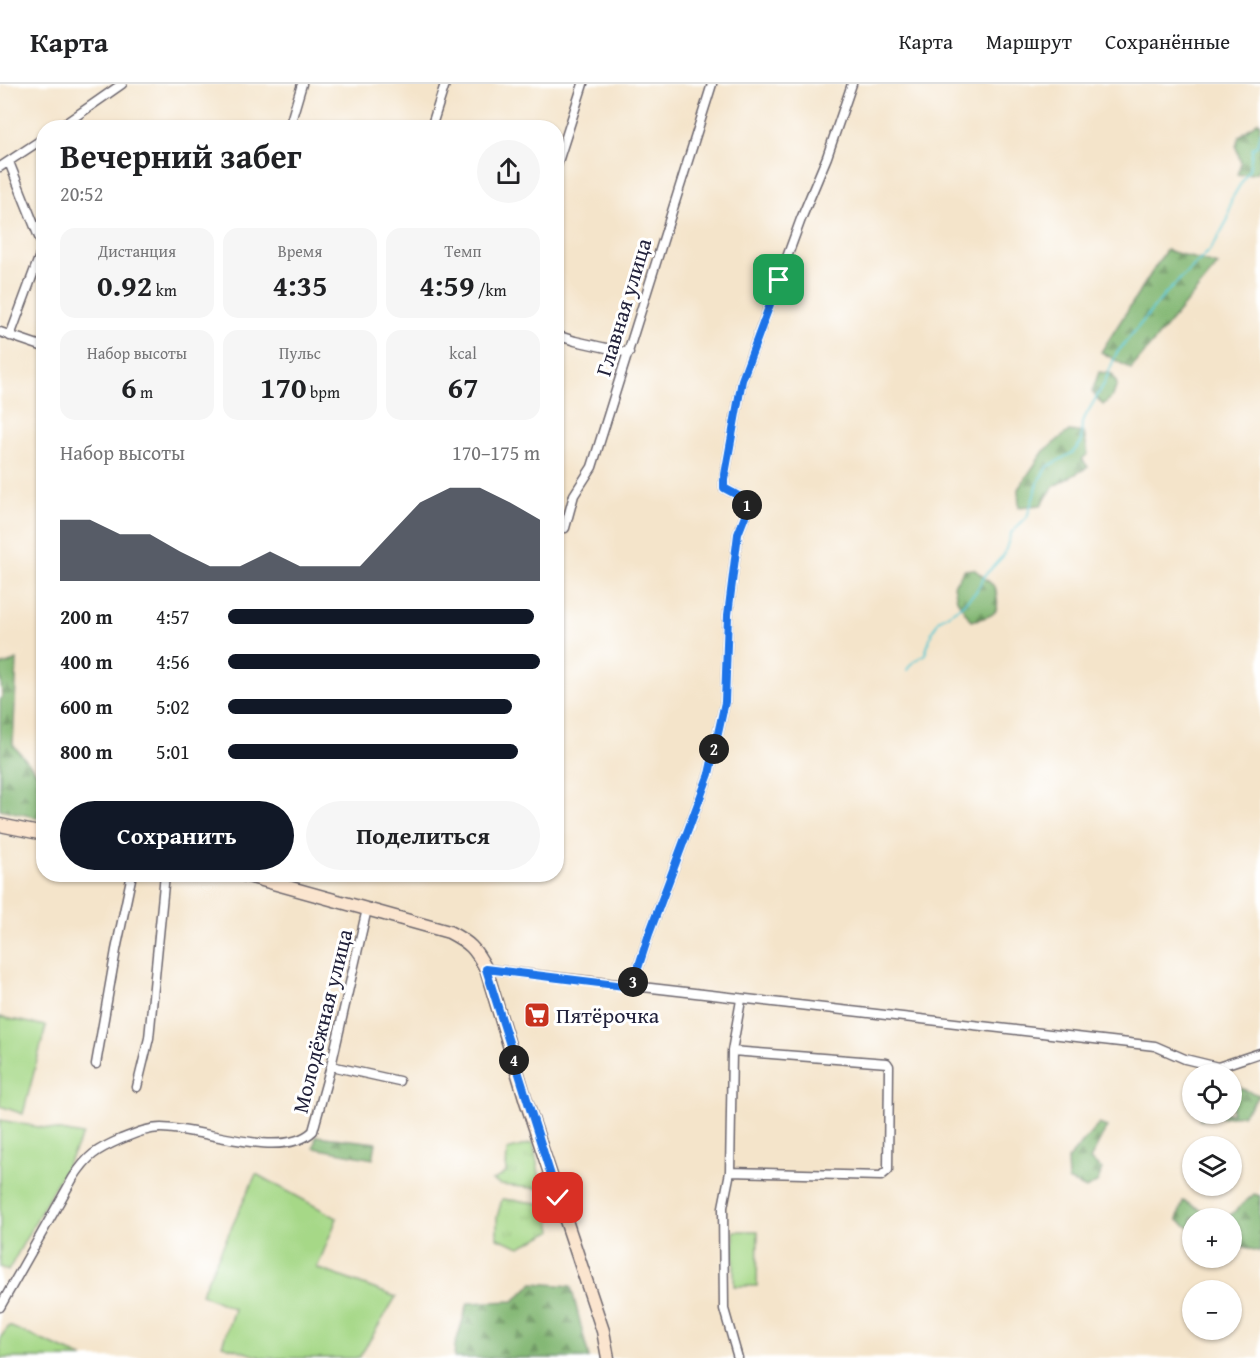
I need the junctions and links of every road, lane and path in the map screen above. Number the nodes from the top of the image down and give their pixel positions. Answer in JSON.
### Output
{"nodes":[{"id":1,"x":122,"y":84,"type":"edge"},
{"id":2,"x":302,"y":84,"type":"edge"},
{"id":3,"x":445,"y":84,"type":"edge"},
{"id":4,"x":583,"y":84,"type":"edge"},
{"id":5,"x":712,"y":84,"type":"edge"},
{"id":6,"x":852,"y":84,"type":"edge"},
{"id":7,"x":70,"y":120,"type":"edge"},
{"id":8,"x":291,"y":120,"type":"edge"},
{"id":9,"x":434,"y":120,"type":"edge"},
{"id":10,"x":36,"y":143,"type":"edge"},
{"id":11,"x":564,"y":143,"type":"edge"},
{"id":12,"x":9,"y":162,"type":"junction"},
{"id":13,"x":0,"y":167,"type":"edge"},
{"id":14,"x":36,"y":228,"type":"edge"},
{"id":15,"x":36,"y":268,"type":"edge"},
{"id":16,"x":0,"y":332,"type":"edge"},
{"id":17,"x":10,"y":336,"type":"junction"},
{"id":18,"x":564,"y":338,"type":"edge"},
{"id":19,"x":36,"y":344,"type":"edge"},
{"id":20,"x":629,"y":353,"type":"junction"},
{"id":21,"x":564,"y":528,"type":"edge"},
{"id":22,"x":0,"y":825,"type":"edge"},
{"id":23,"x":36,"y":832,"type":"edge"},
{"id":24,"x":130,"y":882,"type":"edge"},
{"id":25,"x":164,"y":882,"type":"edge"},
{"id":26,"x":268,"y":882,"type":"edge"},
{"id":27,"x":368,"y":909,"type":"junction"},
{"id":28,"x":486,"y":969,"type":"junction"},
{"id":29,"x":632,"y":987,"type":"junction"},
{"id":30,"x":741,"y":1000,"type":"junction"},
{"id":31,"x":732,"y":1051,"type":"junction"},
{"id":32,"x":1260,"y":1053,"type":"edge"},
{"id":33,"x":96,"y":1064,"type":"dead end"},
{"id":34,"x":331,"y":1066,"type":"junction"},
{"id":35,"x":399,"y":1081,"type":"dead end"},
{"id":36,"x":137,"y":1087,"type":"dead end"},
{"id":37,"x":730,"y":1172,"type":"junction"},
{"id":38,"x":0,"y":1307,"type":"edge"},
{"id":39,"x":608,"y":1358,"type":"edge"},
{"id":40,"x":738,"y":1358,"type":"edge"}],
"edges":[{"from":1,"to":7,"type":"street"},
{"from":2,"to":8,"type":"street"},
{"from":3,"to":9,"type":"street"},
{"from":4,"to":11,"type":"street"},
{"from":5,"to":20,"type":"street","name":"Главная улица"},
{"from":6,"to":29,"type":"street"},
{"from":10,"to":12,"type":"street"},
{"from":12,"to":13,"type":"street"},
{"from":12,"to":14,"type":"street"},
{"from":15,"to":17,"type":"street"},
{"from":16,"to":17,"type":"street"},
{"from":17,"to":19,"type":"street"},
{"from":18,"to":20,"type":"street"},
{"from":20,"to":21,"type":"street","name":"Главная улица"},
{"from":22,"to":23,"type":"street"},
{"from":24,"to":33,"type":"street"},
{"from":25,"to":36,"type":"street"},
{"from":26,"to":27,"type":"street"},
{"from":27,"to":28,"type":"street"},
{"from":27,"to":34,"type":"street","name":"Молодёжная улица"},
{"from":28,"to":29,"type":"street"},
{"from":28,"to":39,"type":"street"},
{"from":29,"to":30,"type":"street"},
{"from":30,"to":31,"type":"street"},
{"from":30,"to":32,"type":"street"},
{"from":31,"to":37,"type":"street"},
{"from":31,"to":37,"type":"street"},
{"from":34,"to":35,"type":"street"},
{"from":34,"to":38,"type":"street","name":"Молодёжная улица"},
{"from":37,"to":40,"type":"street"}]}
